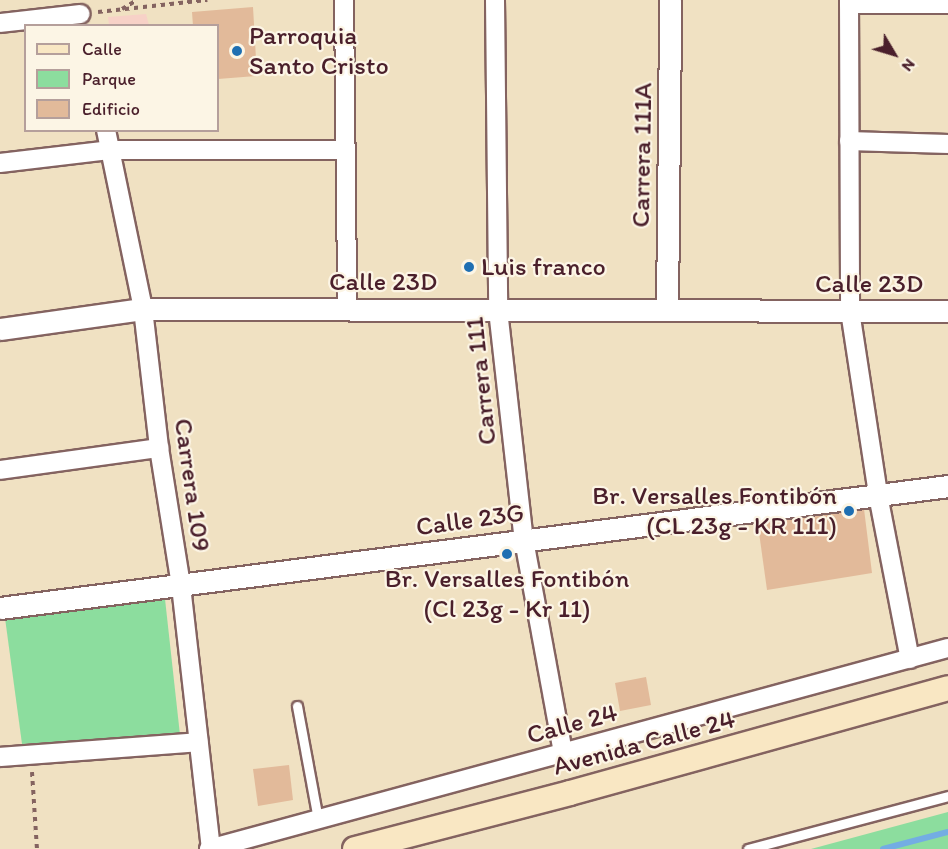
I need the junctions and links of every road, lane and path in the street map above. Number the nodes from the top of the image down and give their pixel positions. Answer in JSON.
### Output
{"nodes":[{"id":1,"x":137,"y":0,"type":"edge"},
{"id":2,"x":207,"y":0,"type":"edge"},
{"id":3,"x":344,"y":0,"type":"edge"},
{"id":4,"x":495,"y":0,"type":"edge"},
{"id":5,"x":670,"y":0,"type":"edge"},
{"id":6,"x":849,"y":2,"type":"edge"},
{"id":7,"x":948,"y":4,"type":"edge"},
{"id":8,"x":121,"y":10,"type":"junction"},
{"id":9,"x":80,"y":13,"type":"edge"},
{"id":10,"x":0,"y":23,"type":"edge"},
{"id":11,"x":106,"y":132,"type":"edge"},
{"id":12,"x":849,"y":141,"type":"junction"},
{"id":13,"x":948,"y":144,"type":"edge"},
{"id":14,"x":111,"y":150,"type":"junction"},
{"id":15,"x":345,"y":150,"type":"junction"},
{"id":16,"x":0,"y":163,"type":"edge"},
{"id":17,"x":143,"y":309,"type":"junction"},
{"id":18,"x":347,"y":309,"type":"junction"},
{"id":19,"x":498,"y":310,"type":"junction"},
{"id":20,"x":667,"y":310,"type":"junction"},
{"id":21,"x":850,"y":311,"type":"junction"},
{"id":22,"x":948,"y":311,"type":"edge"},
{"id":23,"x":0,"y":329,"type":"edge"},
{"id":24,"x":159,"y":448,"type":"junction"},
{"id":25,"x":0,"y":470,"type":"edge"},
{"id":26,"x":948,"y":486,"type":"edge"},
{"id":27,"x":878,"y":495,"type":"junction"},
{"id":28,"x":524,"y":540,"type":"junction"},
{"id":29,"x":181,"y":586,"type":"junction"},
{"id":30,"x":0,"y":608,"type":"edge"},
{"id":31,"x":948,"y":648,"type":"edge"},
{"id":32,"x":910,"y":659,"type":"junction"},
{"id":33,"x":948,"y":688,"type":"edge"},
{"id":34,"x":297,"y":706,"type":"dead end"},
{"id":35,"x":198,"y":742,"type":"junction"},
{"id":36,"x":563,"y":753,"type":"junction"},
{"id":37,"x":31,"y":755,"type":"junction"},
{"id":38,"x":0,"y":757,"type":"edge"},
{"id":39,"x":948,"y":796,"type":"edge"},
{"id":40,"x":318,"y":819,"type":"junction"},
{"id":41,"x":37,"y":849,"type":"edge"},
{"id":42,"x":211,"y":849,"type":"edge"},
{"id":43,"x":355,"y":849,"type":"edge"},
{"id":44,"x":748,"y":849,"type":"edge"}],
"edges":[{"from":1,"to":8,"type":"path"},
{"from":2,"to":8,"type":"path"},
{"from":3,"to":15,"type":"street"},
{"from":4,"to":19,"type":"street","name":"Carrera 111"},
{"from":5,"to":20,"type":"street","name":"Carrera 111A"},
{"from":6,"to":7,"type":"street"},
{"from":6,"to":12,"type":"street"},
{"from":8,"to":9,"type":"path"},
{"from":9,"to":10,"type":"street"},
{"from":11,"to":14,"type":"street","name":"Carrera 109"},
{"from":12,"to":13,"type":"street"},
{"from":12,"to":21,"type":"street"},
{"from":14,"to":15,"type":"street"},
{"from":14,"to":16,"type":"street"},
{"from":14,"to":17,"type":"street","name":"Carrera 109"},
{"from":15,"to":18,"type":"street"},
{"from":17,"to":18,"type":"street","name":"Calle 23D"},
{"from":17,"to":23,"type":"street","name":"Calle 23D"},
{"from":17,"to":24,"type":"street","name":"Carrera 109"},
{"from":18,"to":19,"type":"street","name":"Calle 23D"},
{"from":19,"to":20,"type":"street","name":"Calle 23D"},
{"from":19,"to":28,"type":"street","name":"Carrera 111"},
{"from":20,"to":21,"type":"street","name":"Calle 23D"},
{"from":21,"to":22,"type":"street","name":"Calle 23D"},
{"from":21,"to":27,"type":"street"},
{"from":24,"to":25,"type":"street"},
{"from":24,"to":29,"type":"street","name":"Carrera 109"},
{"from":26,"to":27,"type":"street","name":"Calle 23G"},
{"from":27,"to":28,"type":"street","name":"Calle 23G"},
{"from":27,"to":32,"type":"street"},
{"from":28,"to":29,"type":"street","name":"Calle 23G"},
{"from":28,"to":36,"type":"street","name":"Carrera 111"},
{"from":29,"to":30,"type":"street","name":"Calle 23G"},
{"from":29,"to":35,"type":"street","name":"Carrera 109"},
{"from":31,"to":32,"type":"street","name":"Calle 24"},
{"from":32,"to":36,"type":"street","name":"Calle 24"},
{"from":33,"to":43,"type":"main road","name":"Avenida Calle 24"},
{"from":34,"to":40,"type":"lane"},
{"from":35,"to":37,"type":"street"},
{"from":35,"to":42,"type":"street","name":"Carrera 109"},
{"from":36,"to":40,"type":"street","name":"Calle 24"},
{"from":37,"to":38,"type":"street"},
{"from":37,"to":41,"type":"path"},
{"from":39,"to":44,"type":"lane"},
{"from":40,"to":42,"type":"street","name":"Calle 24"}]}
